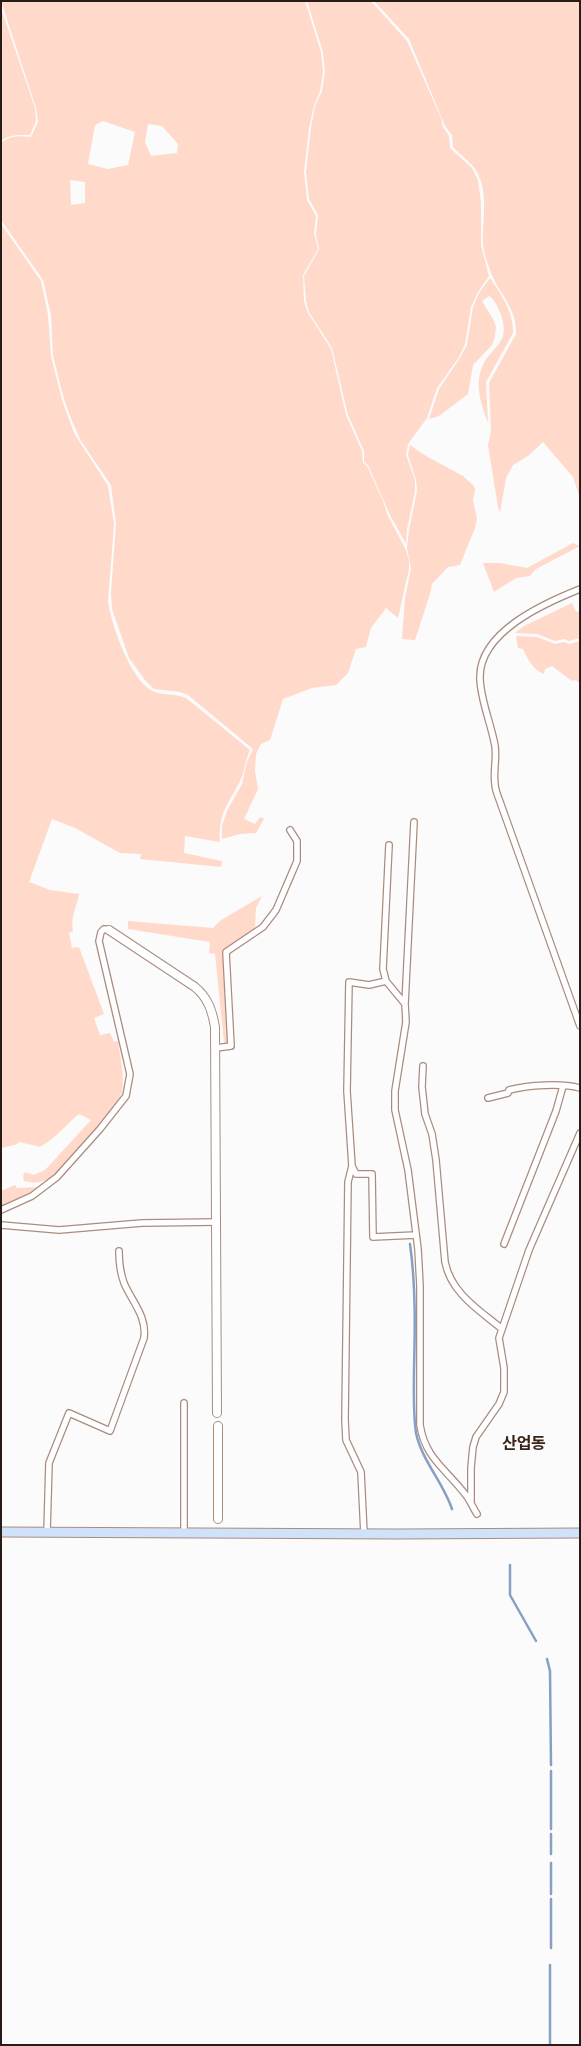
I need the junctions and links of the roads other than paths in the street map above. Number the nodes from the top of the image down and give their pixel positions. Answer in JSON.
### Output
{"nodes":[{"id":1,"x":580,"y":589,"type":"edge"},
{"id":2,"x":414,"y":822,"type":"dead end"},
{"id":3,"x":290,"y":830,"type":"dead end"},
{"id":4,"x":389,"y":845,"type":"dead end"},
{"id":5,"x":109,"y":930,"type":"joint"},
{"id":6,"x":386,"y":981,"type":"junction"},
{"id":7,"x":405,"y":1004,"type":"junction"},
{"id":8,"x":580,"y":1026,"type":"edge"},
{"id":9,"x":216,"y":1048,"type":"junction"},
{"id":10,"x":423,"y":1066,"type":"dead end"},
{"id":11,"x":563,"y":1086,"type":"junction"},
{"id":12,"x":580,"y":1088,"type":"edge"},
{"id":13,"x":488,"y":1098,"type":"dead end"},
{"id":14,"x":580,"y":1133,"type":"edge"},
{"id":15,"x":352,"y":1166,"type":"junction"},
{"id":16,"x":1,"y":1210,"type":"edge"},
{"id":17,"x":217,"y":1222,"type":"junction"},
{"id":18,"x":1,"y":1225,"type":"edge"},
{"id":19,"x":416,"y":1235,"type":"junction"},
{"id":20,"x":504,"y":1244,"type":"dead end"},
{"id":21,"x":119,"y":1251,"type":"dead end"},
{"id":22,"x":502,"y":1330,"type":"junction"},
{"id":23,"x":184,"y":1403,"type":"dead end"},
{"id":24,"x":218,"y":1413,"type":"dead end"},
{"id":25,"x":218,"y":1426,"type":"dead end"},
{"id":26,"x":471,"y":1503,"type":"junction"},
{"id":27,"x":477,"y":1514,"type":"dead end"},
{"id":28,"x":218,"y":1519,"type":"dead end"},
{"id":29,"x":1,"y":1532,"type":"edge"},
{"id":30,"x":47,"y":1532,"type":"junction"},
{"id":31,"x":184,"y":1533,"type":"junction"},
{"id":32,"x":580,"y":1533,"type":"edge"},
{"id":33,"x":364,"y":1534,"type":"junction"}],
"edges":[{"from":1,"to":8,"type":"street"},
{"from":2,"to":7,"type":"street"},
{"from":3,"to":9,"type":"street"},
{"from":4,"to":6,"type":"street"},
{"from":5,"to":9,"type":"street"},
{"from":5,"to":16,"type":"street"},
{"from":6,"to":7,"type":"street"},
{"from":6,"to":15,"type":"street"},
{"from":7,"to":19,"type":"street"},
{"from":9,"to":17,"type":"street"},
{"from":10,"to":22,"type":"street"},
{"from":11,"to":12,"type":"street"},
{"from":11,"to":13,"type":"street"},
{"from":11,"to":20,"type":"street"},
{"from":14,"to":22,"type":"street"},
{"from":15,"to":19,"type":"street"},
{"from":15,"to":33,"type":"street"},
{"from":17,"to":18,"type":"street"},
{"from":17,"to":24,"type":"street"},
{"from":19,"to":26,"type":"street"},
{"from":21,"to":30,"type":"street"},
{"from":22,"to":26,"type":"street"},
{"from":23,"to":31,"type":"street"},
{"from":25,"to":28,"type":"street"},
{"from":26,"to":27,"type":"street"},
{"from":29,"to":30,"type":"main road"},
{"from":30,"to":31,"type":"main road"},
{"from":31,"to":33,"type":"main road"},
{"from":32,"to":33,"type":"main road"}]}
